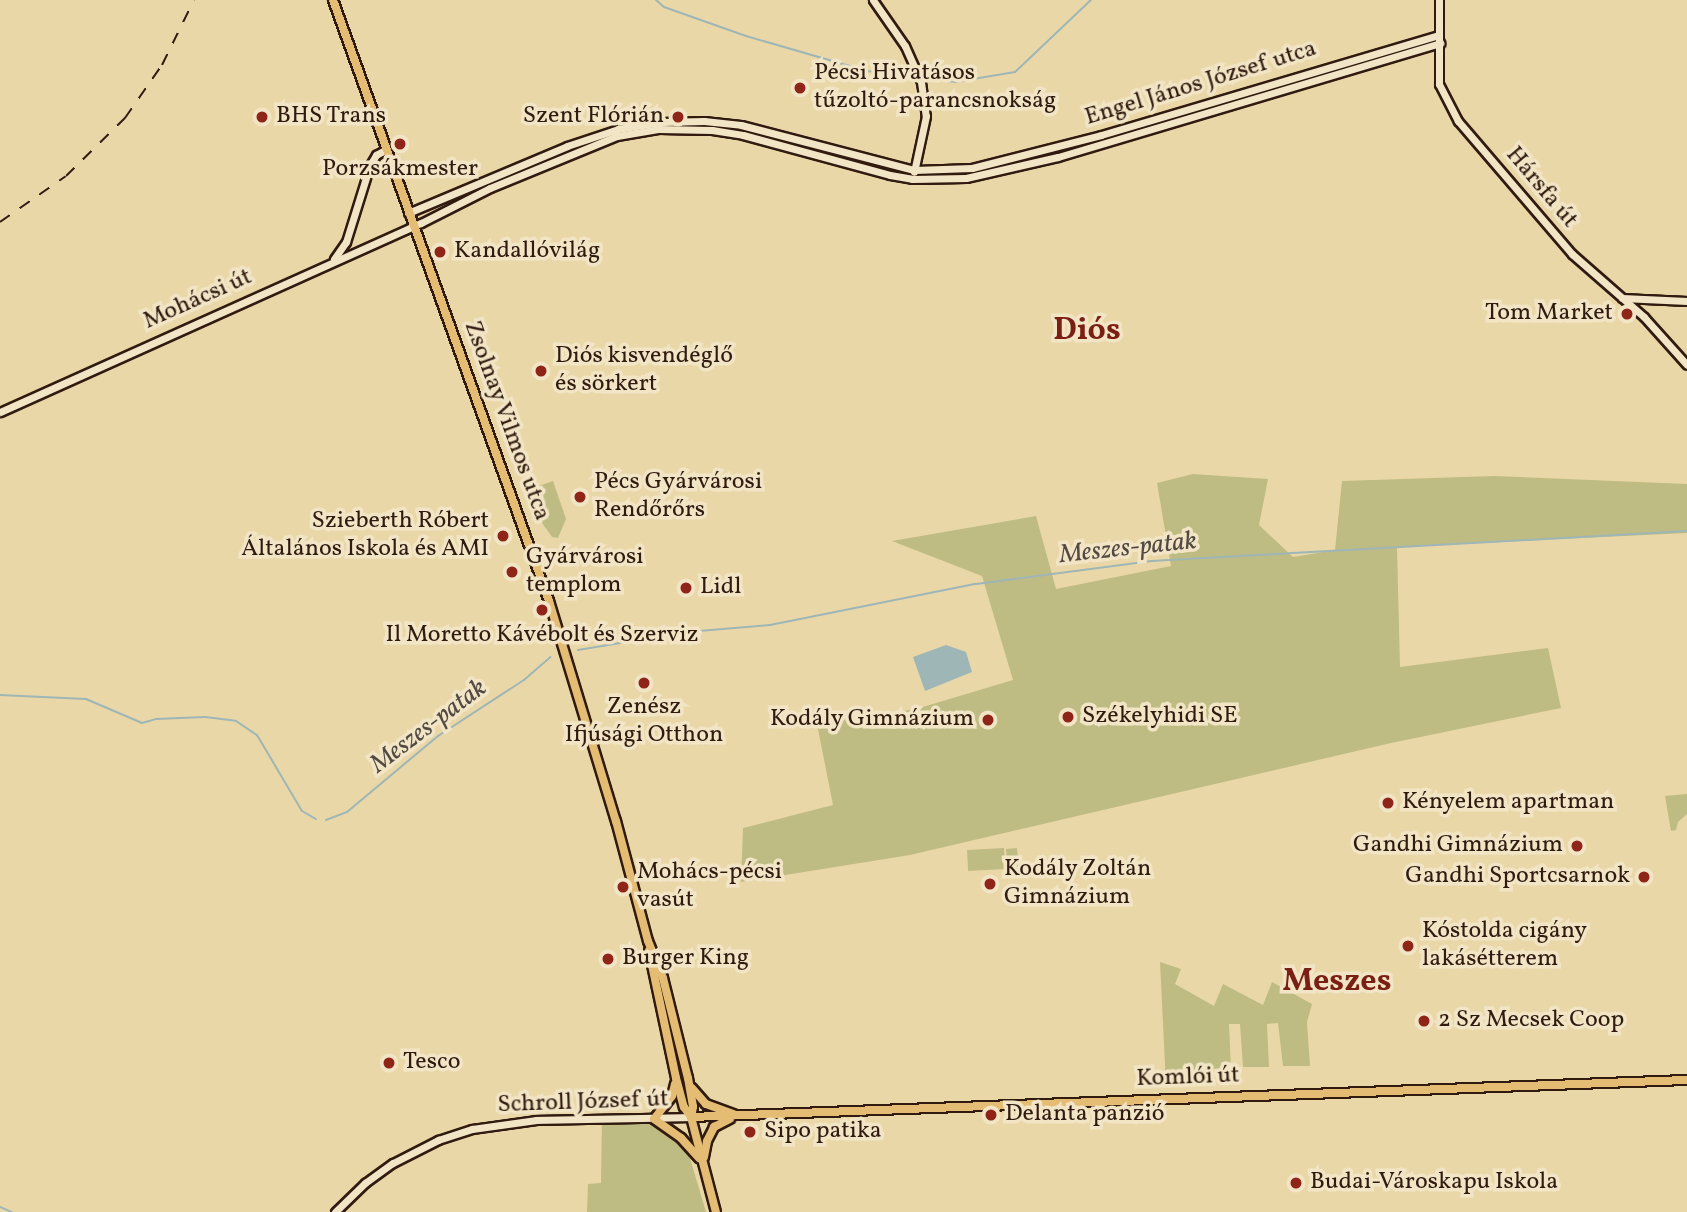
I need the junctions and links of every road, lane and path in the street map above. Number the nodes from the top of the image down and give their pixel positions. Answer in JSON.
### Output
{"nodes":[{"id":1,"x":333,"y":0,"type":"edge"},
{"id":2,"x":873,"y":0,"type":"edge"},
{"id":3,"x":1439,"y":0,"type":"edge"},
{"id":4,"x":1440,"y":39,"type":"junction"},
{"id":5,"x":385,"y":150,"type":"junction"},
{"id":6,"x":914,"y":170,"type":"junction"},
{"id":7,"x":912,"y":179,"type":"junction"},
{"id":8,"x":408,"y":213,"type":"junction"},
{"id":9,"x":413,"y":226,"type":"junction"},
{"id":10,"x":349,"y":232,"type":"junction"},
{"id":11,"x":359,"y":250,"type":"junction"},
{"id":12,"x":331,"y":262,"type":"junction"},
{"id":13,"x":1622,"y":298,"type":"junction"},
{"id":14,"x":1687,"y":301,"type":"edge"},
{"id":15,"x":1687,"y":365,"type":"edge"},
{"id":16,"x":0,"y":412,"type":"edge"},
{"id":17,"x":648,"y":942,"type":"junction"},
{"id":18,"x":676,"y":1078,"type":"junction"},
{"id":19,"x":688,"y":1078,"type":"junction"},
{"id":20,"x":1687,"y":1080,"type":"edge"},
{"id":21,"x":739,"y":1115,"type":"junction"},
{"id":22,"x":691,"y":1117,"type":"junction"},
{"id":23,"x":654,"y":1119,"type":"junction"},
{"id":24,"x":703,"y":1163,"type":"junction"},
{"id":25,"x":334,"y":1212,"type":"edge"},
{"id":26,"x":716,"y":1212,"type":"edge"}],
"edges":[{"from":1,"to":5,"type":"main road","name":"Zsolnay Vilmos utca"},
{"from":2,"to":6,"type":"street"},
{"from":3,"to":4,"type":"street","name":"Hársfa út"},
{"from":4,"to":6,"type":"street","name":"Engel János József utca"},
{"from":4,"to":7,"type":"street","name":"Engel János József utca"},
{"from":4,"to":13,"type":"street","name":"Hársfa út"},
{"from":5,"to":8,"type":"main road","name":"Zsolnay Vilmos utca"},
{"from":5,"to":10,"type":"street"},
{"from":6,"to":7,"type":"street"},
{"from":6,"to":8,"type":"street","name":"Engel János József utca"},
{"from":7,"to":9,"type":"street","name":"Engel János József utca"},
{"from":8,"to":9,"type":"main road","name":"Zsolnay Vilmos utca"},
{"from":9,"to":11,"type":"street","name":"Mohácsi út"},
{"from":9,"to":17,"type":"main road","name":"Zsolnay Vilmos utca"},
{"from":10,"to":11,"type":"street"},
{"from":10,"to":12,"type":"street"},
{"from":11,"to":12,"type":"street","name":"Mohácsi út"},
{"from":12,"to":16,"type":"street","name":"Mohácsi út"},
{"from":13,"to":14,"type":"street"},
{"from":13,"to":15,"type":"street","name":"Hársfa út"},
{"from":17,"to":18,"type":"main road","name":"Zsolnay Vilmos utca"},
{"from":17,"to":19,"type":"main road","name":"Zsolnay Vilmos utca"},
{"from":18,"to":22,"type":"main road","name":"Zsolnay Vilmos utca"},
{"from":18,"to":23,"type":"main road"},
{"from":19,"to":21,"type":"main road"},
{"from":19,"to":22,"type":"main road","name":"Zsolnay Vilmos utca"},
{"from":20,"to":21,"type":"main road","name":"Komlói út"},
{"from":21,"to":22,"type":"main road","name":"Komlói út"},
{"from":21,"to":24,"type":"main road"},
{"from":22,"to":23,"type":"street","name":"Schroll József út"},
{"from":22,"to":24,"type":"main road"},
{"from":23,"to":24,"type":"main road"},
{"from":23,"to":25,"type":"street","name":"Schroll József út"},
{"from":24,"to":26,"type":"main road"}]}
